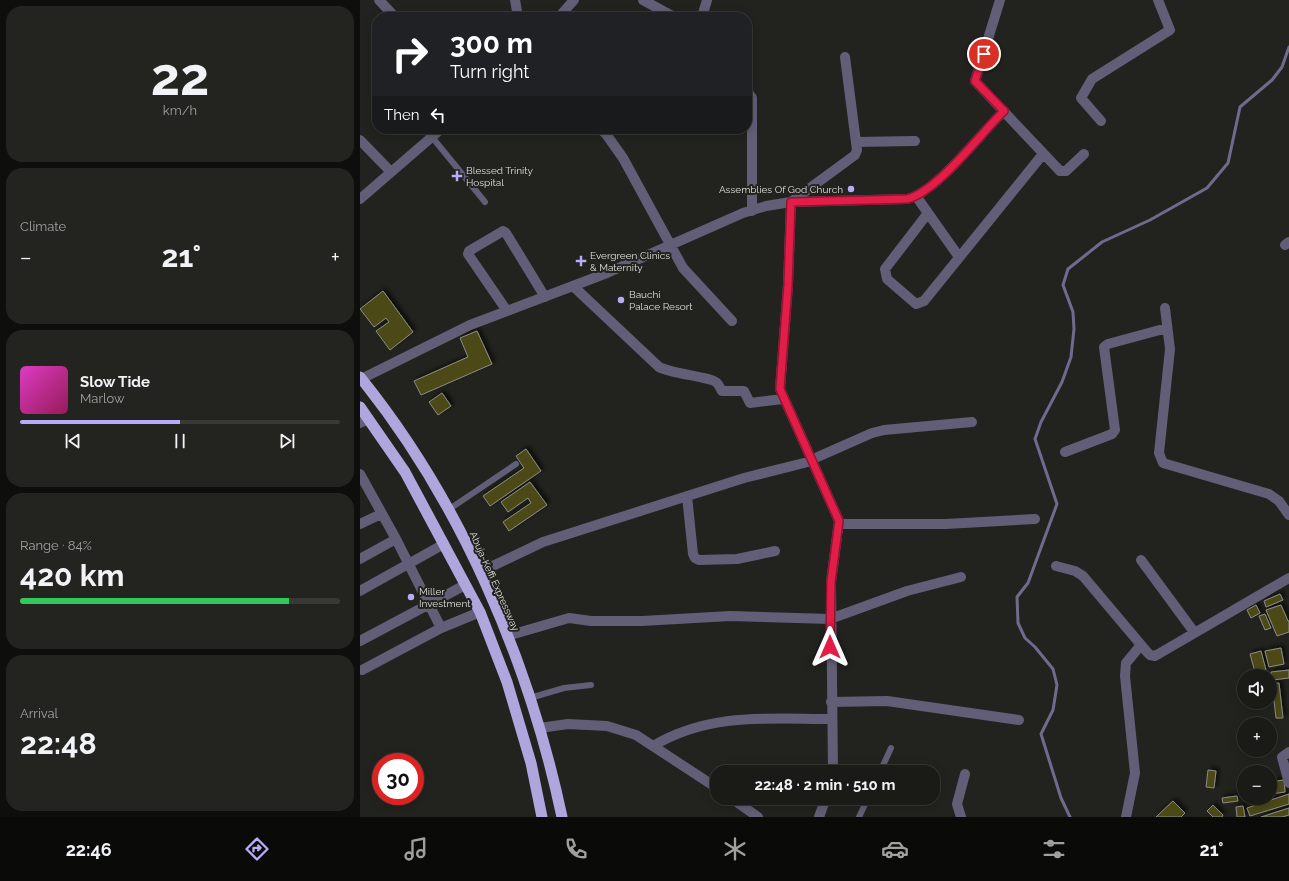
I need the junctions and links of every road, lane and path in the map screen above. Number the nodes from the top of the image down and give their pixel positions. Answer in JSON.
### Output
{"nodes":[{"id":1,"x":379,"y":0,"type":"edge"},
{"id":2,"x":515,"y":0,"type":"edge"},
{"id":3,"x":574,"y":0,"type":"edge"},
{"id":4,"x":642,"y":0,"type":"edge"},
{"id":5,"x":707,"y":0,"type":"edge"},
{"id":6,"x":1000,"y":0,"type":"edge"},
{"id":7,"x":1158,"y":0,"type":"edge"},
{"id":8,"x":390,"y":12,"type":"edge"},
{"id":9,"x":517,"y":12,"type":"edge"},
{"id":10,"x":563,"y":12,"type":"edge"},
{"id":11,"x":659,"y":12,"type":"edge"},
{"id":12,"x":703,"y":12,"type":"edge"},
{"id":13,"x":845,"y":57,"type":"dead end"},
{"id":14,"x":752,"y":98,"type":"edge"},
{"id":15,"x":1004,"y":111,"type":"junction"},
{"id":16,"x":1101,"y":121,"type":"dead end"},
{"id":17,"x":435,"y":134,"type":"edge"},
{"id":18,"x":606,"y":134,"type":"edge"},
{"id":19,"x":752,"y":134,"type":"edge"},
{"id":20,"x":752,"y":134,"type":"edge"},
{"id":21,"x":432,"y":137,"type":"junction"},
{"id":22,"x":360,"y":140,"type":"edge"},
{"id":23,"x":915,"y":141,"type":"dead end"},
{"id":24,"x":856,"y":142,"type":"junction"},
{"id":25,"x":1043,"y":154,"type":"junction"},
{"id":26,"x":1084,"y":154,"type":"dead end"},
{"id":27,"x":391,"y":172,"type":"junction"},
{"id":28,"x":916,"y":196,"type":"junction"},
{"id":29,"x":360,"y":199,"type":"edge"},
{"id":30,"x":485,"y":202,"type":"dead end"},
{"id":31,"x":791,"y":202,"type":"junction"},
{"id":32,"x":752,"y":211,"type":"junction"},
{"id":33,"x":928,"y":213,"type":"junction"},
{"id":34,"x":671,"y":245,"type":"junction"},
{"id":35,"x":959,"y":257,"type":"junction"},
{"id":36,"x":574,"y":286,"type":"junction"},
{"id":37,"x":545,"y":297,"type":"junction"},
{"id":38,"x":1165,"y":308,"type":"dead end"},
{"id":39,"x":507,"y":311,"type":"junction"},
{"id":40,"x":732,"y":321,"type":"dead end"},
{"id":41,"x":1168,"y":328,"type":"junction"},
{"id":42,"x":360,"y":378,"type":"edge"},
{"id":43,"x":783,"y":399,"type":"junction"},
{"id":44,"x":360,"y":408,"type":"edge"},
{"id":45,"x":364,"y":421,"type":"edge"},
{"id":46,"x":972,"y":422,"type":"dead end"},
{"id":47,"x":1065,"y":452,"type":"dead end"},
{"id":48,"x":812,"y":460,"type":"junction"},
{"id":49,"x":516,"y":464,"type":"dead end"},
{"id":50,"x":360,"y":474,"type":"edge"},
{"id":51,"x":369,"y":492,"type":"junction"},
{"id":52,"x":687,"y":496,"type":"junction"},
{"id":53,"x":360,"y":498,"type":"edge"},
{"id":54,"x":381,"y":514,"type":"junction"},
{"id":55,"x":451,"y":515,"type":"junction"},
{"id":56,"x":1289,"y":515,"type":"edge"},
{"id":57,"x":1035,"y":519,"type":"dead end"},
{"id":58,"x":360,"y":524,"type":"edge"},
{"id":59,"x":839,"y":524,"type":"junction"},
{"id":60,"x":436,"y":528,"type":"junction"},
{"id":61,"x":396,"y":539,"type":"junction"},
{"id":62,"x":444,"y":544,"type":"junction"},
{"id":63,"x":775,"y":551,"type":"dead end"},
{"id":64,"x":472,"y":555,"type":"junction"},
{"id":65,"x":360,"y":559,"type":"edge"},
{"id":66,"x":1140,"y":560,"type":"dead end"},
{"id":67,"x":454,"y":563,"type":"junction"},
{"id":68,"x":409,"y":564,"type":"junction"},
{"id":69,"x":1056,"y":566,"type":"dead end"},
{"id":70,"x":480,"y":572,"type":"junction"},
{"id":71,"x":961,"y":577,"type":"dead end"},
{"id":72,"x":1289,"y":578,"type":"edge"},
{"id":73,"x":466,"y":585,"type":"junction"},
{"id":74,"x":360,"y":591,"type":"edge"},
{"id":75,"x":430,"y":605,"type":"junction"},
{"id":76,"x":480,"y":612,"type":"junction"},
{"id":77,"x":830,"y":619,"type":"junction"},
{"id":78,"x":441,"y":628,"type":"junction"},
{"id":79,"x":1194,"y":632,"type":"junction"},
{"id":80,"x":507,"y":636,"type":"junction"},
{"id":81,"x":360,"y":641,"type":"edge"},
{"id":82,"x":1141,"y":645,"type":"junction"},
{"id":83,"x":362,"y":670,"type":"dead end"},
{"id":84,"x":591,"y":685,"type":"dead end"},
{"id":85,"x":530,"y":698,"type":"junction"},
{"id":86,"x":831,"y":702,"type":"junction"},
{"id":87,"x":832,"y":719,"type":"junction"},
{"id":88,"x":1019,"y":720,"type":"dead end"},
{"id":89,"x":540,"y":728,"type":"junction"},
{"id":90,"x":653,"y":746,"type":"junction"},
{"id":91,"x":891,"y":748,"type":"dead end"},
{"id":92,"x":1289,"y":752,"type":"edge"},
{"id":93,"x":833,"y":765,"type":"edge"},
{"id":94,"x":883,"y":765,"type":"edge"},
{"id":95,"x":965,"y":774,"type":"dead end"},
{"id":96,"x":710,"y":783,"type":"edge"},
{"id":97,"x":1289,"y":783,"type":"edge"},
{"id":98,"x":741,"y":805,"type":"edge"},
{"id":99,"x":823,"y":805,"type":"edge"},
{"id":100,"x":865,"y":805,"type":"edge"},
{"id":101,"x":542,"y":817,"type":"edge"},
{"id":102,"x":562,"y":817,"type":"edge"},
{"id":103,"x":758,"y":817,"type":"edge"},
{"id":104,"x":819,"y":817,"type":"edge"},
{"id":105,"x":859,"y":817,"type":"edge"},
{"id":106,"x":961,"y":817,"type":"edge"},
{"id":107,"x":1126,"y":817,"type":"edge"}],
"edges":[{"from":1,"to":8,"type":"street"},
{"from":2,"to":9,"type":"street"},
{"from":3,"to":10,"type":"street"},
{"from":4,"to":11,"type":"street"},
{"from":5,"to":12,"type":"street"},
{"from":6,"to":15,"type":"street"},
{"from":7,"to":16,"type":"street"},
{"from":13,"to":24,"type":"street"},
{"from":14,"to":20,"type":"street"},
{"from":15,"to":25,"type":"street"},
{"from":15,"to":28,"type":"street"},
{"from":17,"to":21,"type":"street"},
{"from":18,"to":34,"type":"street"},
{"from":19,"to":32,"type":"street"},
{"from":21,"to":27,"type":"street"},
{"from":21,"to":30,"type":"lane"},
{"from":22,"to":27,"type":"street"},
{"from":23,"to":24,"type":"street"},
{"from":24,"to":31,"type":"street"},
{"from":25,"to":26,"type":"street"},
{"from":25,"to":35,"type":"street"},
{"from":27,"to":29,"type":"street"},
{"from":28,"to":31,"type":"street"},
{"from":28,"to":33,"type":"street"},
{"from":31,"to":32,"type":"street"},
{"from":31,"to":43,"type":"street"},
{"from":32,"to":34,"type":"street"},
{"from":33,"to":35,"type":"street"},
{"from":33,"to":35,"type":"street"},
{"from":34,"to":36,"type":"street"},
{"from":34,"to":40,"type":"street"},
{"from":36,"to":37,"type":"street"},
{"from":36,"to":43,"type":"street"},
{"from":37,"to":39,"type":"street"},
{"from":37,"to":39,"type":"street"},
{"from":38,"to":41,"type":"street"},
{"from":39,"to":42,"type":"street"},
{"from":41,"to":47,"type":"street"},
{"from":41,"to":56,"type":"street"},
{"from":42,"to":55,"type":"highway","name":"Abuja-Keffi Expressway"},
{"from":43,"to":48,"type":"street"},
{"from":44,"to":45,"type":"highway"},
{"from":45,"to":60,"type":"highway"},
{"from":46,"to":48,"type":"street"},
{"from":48,"to":52,"type":"street"},
{"from":48,"to":59,"type":"street"},
{"from":49,"to":55,"type":"lane"},
{"from":50,"to":51,"type":"street"},
{"from":51,"to":53,"type":"street"},
{"from":51,"to":54,"type":"street"},
{"from":52,"to":63,"type":"street"},
{"from":52,"to":70,"type":"street"},
{"from":54,"to":58,"type":"street"},
{"from":54,"to":61,"type":"street"},
{"from":55,"to":60,"type":"highway"},
{"from":55,"to":64,"type":"highway","name":"Abuja-Keffi Expressway"},
{"from":57,"to":59,"type":"street"},
{"from":59,"to":77,"type":"street"},
{"from":60,"to":62,"type":"highway"},
{"from":61,"to":65,"type":"street"},
{"from":61,"to":68,"type":"street"},
{"from":62,"to":67,"type":"highway"},
{"from":62,"to":68,"type":"street"},
{"from":64,"to":67,"type":"highway"},
{"from":64,"to":70,"type":"highway","name":"Abuja-Keffi Expressway"},
{"from":66,"to":79,"type":"street"},
{"from":67,"to":73,"type":"highway"},
{"from":68,"to":74,"type":"street"},
{"from":68,"to":75,"type":"street"},
{"from":69,"to":82,"type":"street"},
{"from":70,"to":80,"type":"highway","name":"Abuja-Keffi Expressway"},
{"from":71,"to":77,"type":"street"},
{"from":72,"to":79,"type":"street"},
{"from":73,"to":75,"type":"street"},
{"from":73,"to":76,"type":"highway"},
{"from":75,"to":78,"type":"street"},
{"from":75,"to":81,"type":"street"},
{"from":76,"to":78,"type":"street"},
{"from":76,"to":101,"type":"highway"},
{"from":77,"to":80,"type":"street"},
{"from":77,"to":86,"type":"street"},
{"from":78,"to":83,"type":"street"},
{"from":79,"to":82,"type":"street"},
{"from":80,"to":85,"type":"highway","name":"Abuja-Keffi Expressway"},
{"from":82,"to":107,"type":"street"},
{"from":84,"to":85,"type":"lane"},
{"from":85,"to":89,"type":"highway","name":"Abuja-Keffi Expressway"},
{"from":86,"to":87,"type":"street"},
{"from":86,"to":88,"type":"street"},
{"from":87,"to":90,"type":"street"},
{"from":87,"to":93,"type":"street"},
{"from":89,"to":90,"type":"street"},
{"from":89,"to":102,"type":"highway","name":"Abuja-Keffi Expressway"},
{"from":90,"to":96,"type":"street"},
{"from":91,"to":94,"type":"lane"},
{"from":92,"to":97,"type":"street"},
{"from":95,"to":106,"type":"street"},
{"from":98,"to":103,"type":"street"},
{"from":99,"to":104,"type":"street"},
{"from":100,"to":105,"type":"lane"}]}
